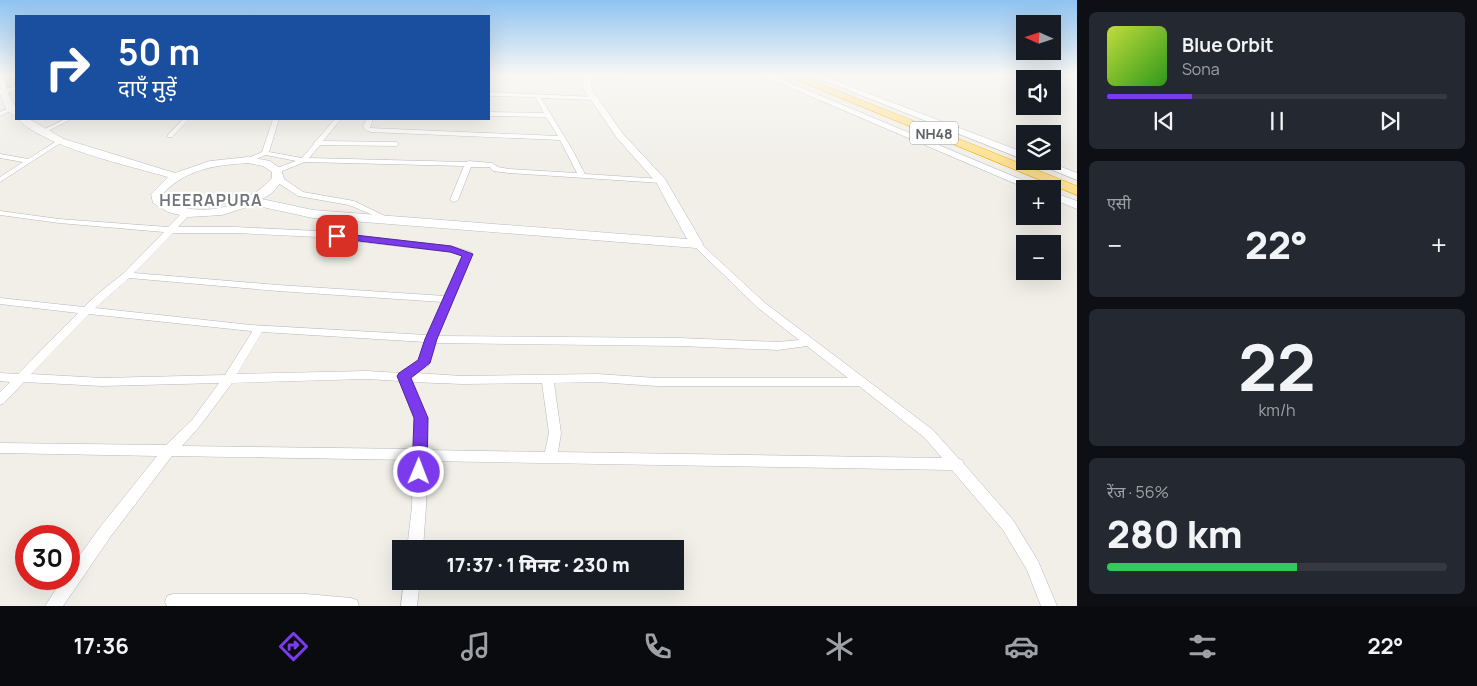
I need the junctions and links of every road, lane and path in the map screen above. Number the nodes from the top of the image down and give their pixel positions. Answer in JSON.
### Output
{"nodes":[{"id":1,"x":541,"y":103,"type":"edge"},
{"id":2,"x":598,"y":103,"type":"edge"},
{"id":3,"x":835,"y":103,"type":"edge"},
{"id":4,"x":862,"y":103,"type":"edge"},
{"id":5,"x":876,"y":103,"type":"edge"},
{"id":6,"x":888,"y":103,"type":"edge"},
{"id":7,"x":14,"y":111,"type":"edge"},
{"id":8,"x":0,"y":114,"type":"edge"},
{"id":9,"x":490,"y":114,"type":"edge"},
{"id":10,"x":547,"y":115,"type":"junction"},
{"id":11,"x":24,"y":120,"type":"edge"},
{"id":12,"x":67,"y":120,"type":"edge"},
{"id":13,"x":185,"y":120,"type":"edge"},
{"id":14,"x":276,"y":120,"type":"edge"},
{"id":15,"x":337,"y":120,"type":"edge"},
{"id":16,"x":369,"y":120,"type":"edge"},
{"id":17,"x":42,"y":132,"type":"junction"},
{"id":18,"x":170,"y":136,"type":"dead end"},
{"id":19,"x":562,"y":138,"type":"junction"},
{"id":20,"x":60,"y":140,"type":"junction"},
{"id":21,"x":316,"y":143,"type":"junction"},
{"id":22,"x":396,"y":144,"type":"dead end"},
{"id":23,"x":265,"y":153,"type":"junction"},
{"id":24,"x":1016,"y":153,"type":"edge"},
{"id":25,"x":0,"y":156,"type":"edge"},
{"id":26,"x":248,"y":160,"type":"junction"},
{"id":27,"x":304,"y":160,"type":"junction"},
{"id":28,"x":29,"y":161,"type":"junction"},
{"id":29,"x":469,"y":163,"type":"junction"},
{"id":30,"x":1059,"y":170,"type":"edge"},
{"id":31,"x":278,"y":175,"type":"junction"},
{"id":32,"x":175,"y":176,"type":"junction"},
{"id":33,"x":582,"y":176,"type":"junction"},
{"id":34,"x":1077,"y":177,"type":"edge"},
{"id":35,"x":0,"y":180,"type":"edge"},
{"id":36,"x":1017,"y":180,"type":"edge"},
{"id":37,"x":660,"y":181,"type":"junction"},
{"id":38,"x":1077,"y":184,"type":"edge"},
{"id":39,"x":1077,"y":191,"type":"edge"},
{"id":40,"x":1061,"y":199,"type":"edge"},
{"id":41,"x":454,"y":200,"type":"dead end"},
{"id":42,"x":253,"y":201,"type":"junction"},
{"id":43,"x":1077,"y":205,"type":"edge"},
{"id":44,"x":0,"y":213,"type":"edge"},
{"id":45,"x":187,"y":213,"type":"junction"},
{"id":46,"x":385,"y":218,"type":"junction"},
{"id":47,"x":171,"y":230,"type":"junction"},
{"id":48,"x":696,"y":244,"type":"junction"},
{"id":49,"x":127,"y":275,"type":"junction"},
{"id":50,"x":448,"y":299,"type":"junction"},
{"id":51,"x":0,"y":301,"type":"edge"},
{"id":52,"x":88,"y":310,"type":"junction"},
{"id":53,"x":259,"y":329,"type":"junction"},
{"id":54,"x":431,"y":339,"type":"junction"},
{"id":55,"x":808,"y":342,"type":"junction"},
{"id":56,"x":404,"y":376,"type":"junction"},
{"id":57,"x":0,"y":377,"type":"edge"},
{"id":58,"x":20,"y":377,"type":"junction"},
{"id":59,"x":229,"y":378,"type":"junction"},
{"id":60,"x":548,"y":378,"type":"junction"},
{"id":61,"x":859,"y":382,"type":"junction"},
{"id":62,"x":0,"y":400,"type":"edge"},
{"id":63,"x":0,"y":448,"type":"edge"},
{"id":64,"x":169,"y":451,"type":"junction"},
{"id":65,"x":420,"y":455,"type":"junction"},
{"id":66,"x":550,"y":458,"type":"junction"},
{"id":67,"x":957,"y":464,"type":"junction"},
{"id":68,"x":416,"y":540,"type":"edge"},
{"id":69,"x":411,"y":590,"type":"edge"},
{"id":70,"x":173,"y":602,"type":"dead end"},
{"id":71,"x":53,"y":606,"type":"edge"},
{"id":72,"x":351,"y":606,"type":"edge"},
{"id":73,"x":409,"y":606,"type":"edge"},
{"id":74,"x":1048,"y":606,"type":"edge"}],
"edges":[{"from":1,"to":10,"type":"street"},
{"from":2,"to":37,"type":"street"},
{"from":3,"to":36,"type":"street"},
{"from":4,"to":39,"type":"highway","number":"NH48"},
{"from":5,"to":38,"type":"highway","number":"NH48"},
{"from":6,"to":24,"type":"street"},
{"from":7,"to":8,"type":"street"},
{"from":9,"to":10,"type":"street"},
{"from":10,"to":19,"type":"street"},
{"from":11,"to":17,"type":"street"},
{"from":12,"to":17,"type":"street"},
{"from":13,"to":18,"type":"street"},
{"from":14,"to":23,"type":"street"},
{"from":15,"to":21,"type":"street"},
{"from":16,"to":19,"type":"street"},
{"from":17,"to":20,"type":"street"},
{"from":19,"to":33,"type":"street"},
{"from":20,"to":28,"type":"street"},
{"from":20,"to":32,"type":"street"},
{"from":21,"to":22,"type":"street"},
{"from":21,"to":27,"type":"street"},
{"from":23,"to":26,"type":"street"},
{"from":23,"to":27,"type":"street"},
{"from":25,"to":28,"type":"street"},
{"from":26,"to":31,"type":"street"},
{"from":26,"to":32,"type":"street"},
{"from":27,"to":29,"type":"street"},
{"from":27,"to":31,"type":"street"},
{"from":28,"to":35,"type":"street"},
{"from":29,"to":33,"type":"street"},
{"from":29,"to":41,"type":"street"},
{"from":30,"to":34,"type":"street"},
{"from":31,"to":42,"type":"street"},
{"from":31,"to":46,"type":"street"},
{"from":32,"to":45,"type":"street"},
{"from":33,"to":37,"type":"street"},
{"from":37,"to":48,"type":"street"},
{"from":40,"to":43,"type":"street"},
{"from":42,"to":45,"type":"street"},
{"from":42,"to":46,"type":"street"},
{"from":44,"to":47,"type":"street"},
{"from":45,"to":47,"type":"street"},
{"from":46,"to":48,"type":"street"},
{"from":47,"to":49,"type":"street"},
{"from":47,"to":50,"type":"street"},
{"from":48,"to":55,"type":"street"},
{"from":49,"to":50,"type":"street"},
{"from":49,"to":52,"type":"street"},
{"from":50,"to":54,"type":"street"},
{"from":51,"to":52,"type":"street"},
{"from":52,"to":53,"type":"street"},
{"from":52,"to":58,"type":"street"},
{"from":53,"to":54,"type":"street"},
{"from":53,"to":59,"type":"street"},
{"from":54,"to":55,"type":"street"},
{"from":54,"to":56,"type":"street"},
{"from":55,"to":61,"type":"street"},
{"from":56,"to":59,"type":"street"},
{"from":56,"to":60,"type":"street"},
{"from":56,"to":65,"type":"street"},
{"from":57,"to":58,"type":"street"},
{"from":58,"to":59,"type":"street"},
{"from":58,"to":62,"type":"street"},
{"from":59,"to":64,"type":"street"},
{"from":60,"to":61,"type":"street"},
{"from":60,"to":66,"type":"street"},
{"from":61,"to":67,"type":"street"},
{"from":63,"to":64,"type":"street"},
{"from":64,"to":65,"type":"street"},
{"from":64,"to":71,"type":"street"},
{"from":65,"to":66,"type":"street"},
{"from":65,"to":68,"type":"street"},
{"from":66,"to":67,"type":"street"},
{"from":67,"to":74,"type":"street"},
{"from":69,"to":73,"type":"street"},
{"from":70,"to":72,"type":"street"}]}
